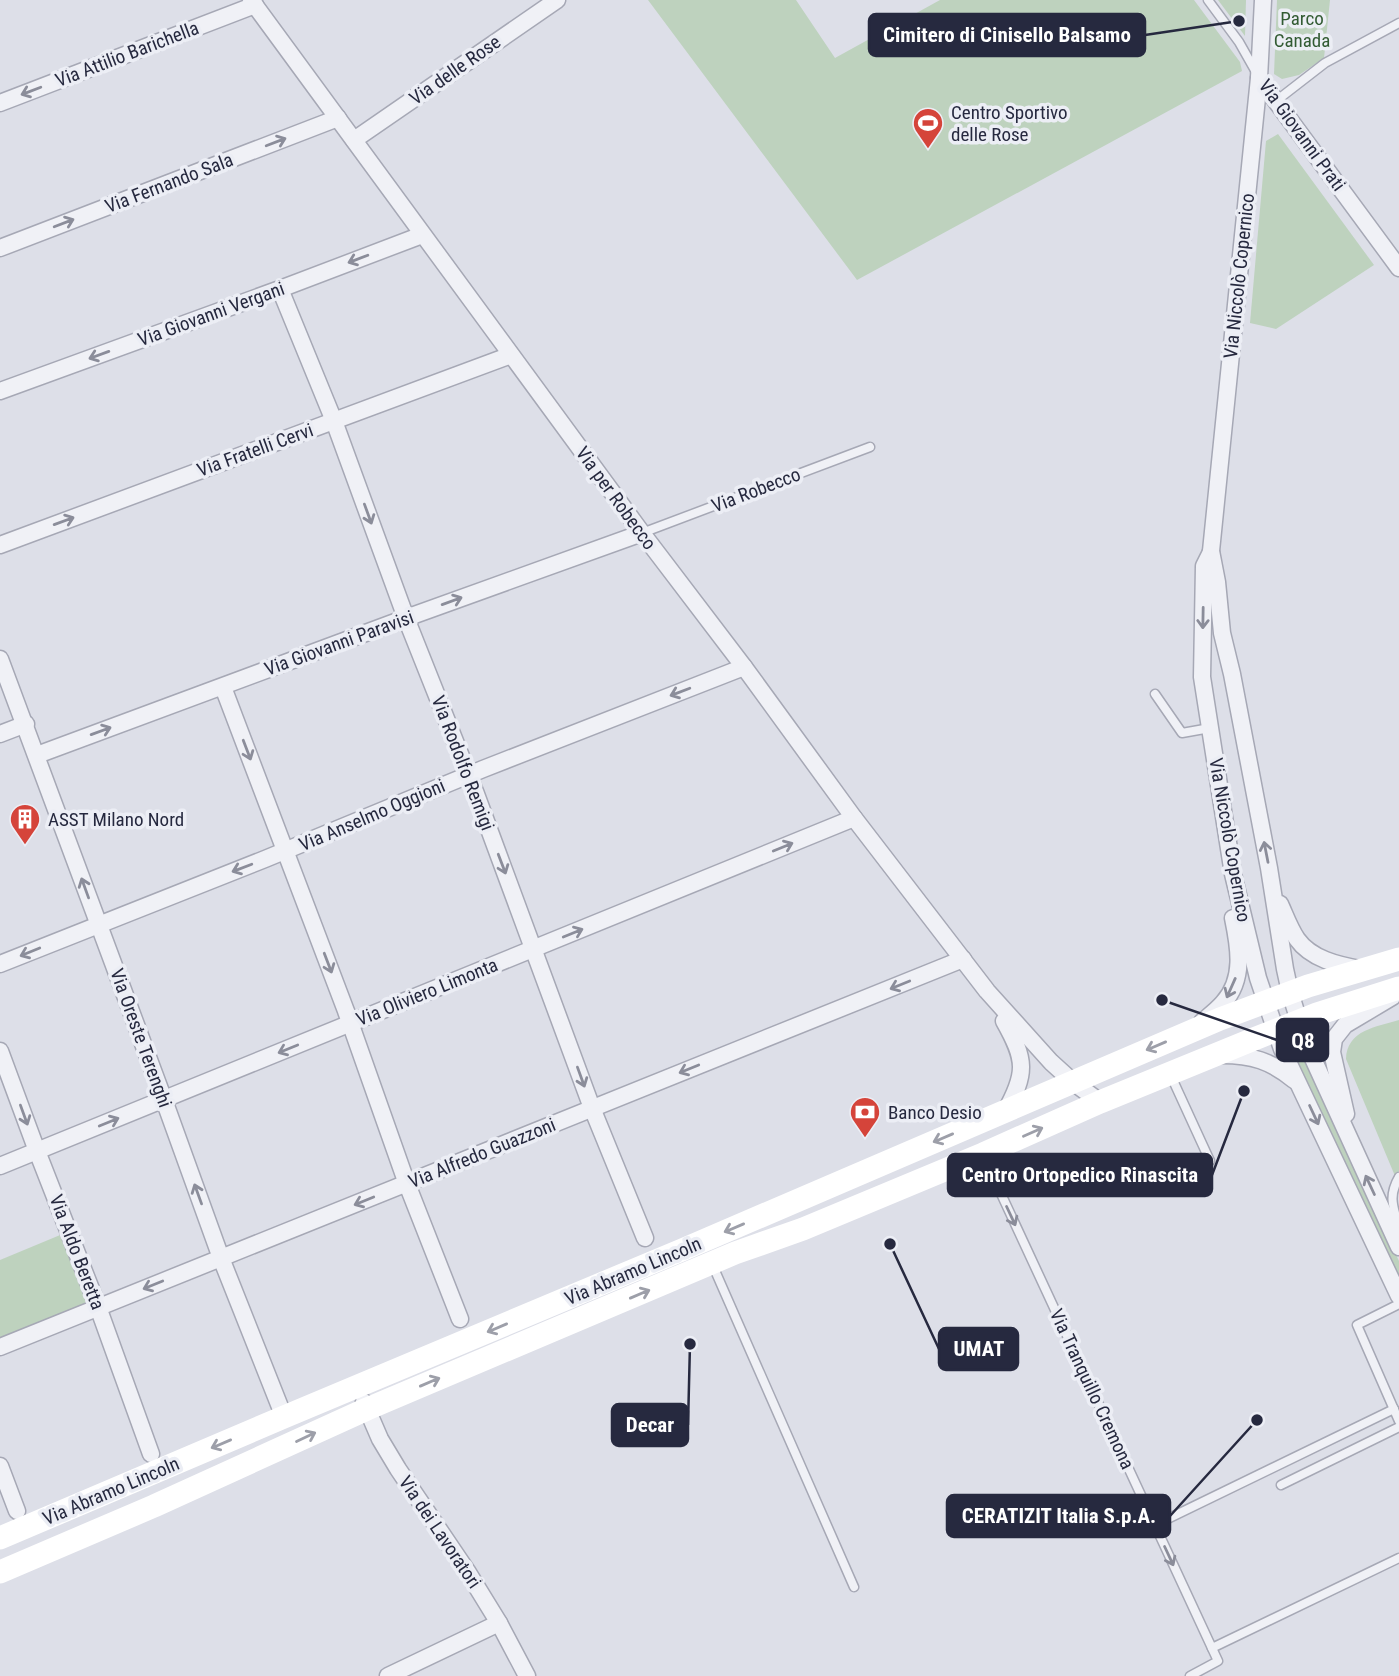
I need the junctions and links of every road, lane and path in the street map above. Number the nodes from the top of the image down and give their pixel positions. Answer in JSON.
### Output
{"nodes":[{"id":1,"x":557,"y":0,"type":"edge"},
{"id":2,"x":1208,"y":0,"type":"edge"},
{"id":3,"x":1263,"y":0,"type":"edge"},
{"id":4,"x":253,"y":3,"type":"edge"},
{"id":5,"x":1399,"y":23,"type":"edge"},
{"id":6,"x":1259,"y":78,"type":"junction"},
{"id":7,"x":1276,"y":101,"type":"junction"},
{"id":8,"x":0,"y":103,"type":"edge"},
{"id":9,"x":338,"y":118,"type":"junction"},
{"id":10,"x":354,"y":140,"type":"junction"},
{"id":11,"x":422,"y":235,"type":"junction"},
{"id":12,"x":0,"y":248,"type":"edge"},
{"id":13,"x":1399,"y":268,"type":"edge"},
{"id":14,"x":280,"y":289,"type":"junction"},
{"id":15,"x":511,"y":355,"type":"junction"},
{"id":16,"x":0,"y":391,"type":"edge"},
{"id":17,"x":334,"y":421,"type":"junction"},
{"id":18,"x":870,"y":447,"type":"dead end"},
{"id":19,"x":642,"y":533,"type":"junction"},
{"id":20,"x":0,"y":545,"type":"edge"},
{"id":21,"x":1211,"y":551,"type":"junction"},
{"id":22,"x":406,"y":618,"type":"junction"},
{"id":23,"x":0,"y":659,"type":"edge"},
{"id":24,"x":744,"y":667,"type":"junction"},
{"id":25,"x":223,"y":687,"type":"junction"},
{"id":26,"x":1155,"y":694,"type":"dead end"},
{"id":27,"x":26,"y":724,"type":"junction"},
{"id":28,"x":1210,"y":728,"type":"junction"},
{"id":29,"x":0,"y":734,"type":"edge"},
{"id":30,"x":37,"y":755,"type":"junction"},
{"id":31,"x":468,"y":775,"type":"junction"},
{"id":32,"x":854,"y":818,"type":"junction"},
{"id":33,"x":285,"y":851,"type":"junction"},
{"id":34,"x":1233,"y":874,"type":"junction"},
{"id":35,"x":1272,"y":887,"type":"junction"},
{"id":36,"x":98,"y":925,"type":"junction"},
{"id":37,"x":534,"y":948,"type":"junction"},
{"id":38,"x":1399,"y":958,"type":"edge"},
{"id":39,"x":963,"y":959,"type":"junction"},
{"id":40,"x":0,"y":964,"type":"edge"},
{"id":41,"x":1363,"y":969,"type":"junction"},
{"id":42,"x":1399,"y":990,"type":"edge"},
{"id":43,"x":987,"y":992,"type":"junction"},
{"id":44,"x":1290,"y":992,"type":"junction"},
{"id":45,"x":1266,"y":1002,"type":"junction"},
{"id":46,"x":1299,"y":1021,"type":"junction"},
{"id":47,"x":351,"y":1024,"type":"junction"},
{"id":48,"x":1192,"y":1031,"type":"junction"},
{"id":49,"x":1276,"y":1031,"type":"junction"},
{"id":50,"x":0,"y":1051,"type":"edge"},
{"id":51,"x":1212,"y":1056,"type":"junction"},
{"id":52,"x":1170,"y":1073,"type":"junction"},
{"id":53,"x":1073,"y":1082,"type":"junction"},
{"id":54,"x":1299,"y":1084,"type":"junction"},
{"id":55,"x":164,"y":1100,"type":"junction"},
{"id":56,"x":1100,"y":1102,"type":"junction"},
{"id":57,"x":592,"y":1108,"type":"junction"},
{"id":58,"x":1005,"y":1112,"type":"junction"},
{"id":59,"x":1353,"y":1147,"type":"junction"},
{"id":60,"x":37,"y":1151,"type":"junction"},
{"id":61,"x":983,"y":1154,"type":"junction"},
{"id":62,"x":1210,"y":1160,"type":"dead end"},
{"id":63,"x":0,"y":1166,"type":"edge"},
{"id":64,"x":1399,"y":1177,"type":"edge"},
{"id":65,"x":407,"y":1184,"type":"junction"},
{"id":66,"x":1399,"y":1227,"type":"edge"},
{"id":67,"x":645,"y":1238,"type":"dead end"},
{"id":68,"x":1399,"y":1247,"type":"edge"},
{"id":69,"x":221,"y":1258,"type":"junction"},
{"id":70,"x":711,"y":1263,"type":"junction"},
{"id":71,"x":1399,"y":1296,"type":"edge"},
{"id":72,"x":1399,"y":1304,"type":"edge"},
{"id":73,"x":99,"y":1307,"type":"junction"},
{"id":74,"x":460,"y":1319,"type":"dead end"},
{"id":75,"x":0,"y":1347,"type":"edge"},
{"id":76,"x":358,"y":1386,"type":"junction"},
{"id":77,"x":368,"y":1409,"type":"junction"},
{"id":78,"x":1394,"y":1409,"type":"junction"},
{"id":79,"x":284,"y":1417,"type":"junction"},
{"id":80,"x":1399,"y":1421,"type":"edge"},
{"id":81,"x":1399,"y":1427,"type":"edge"},
{"id":82,"x":151,"y":1454,"type":"dead end"},
{"id":83,"x":0,"y":1466,"type":"edge"},
{"id":84,"x":1281,"y":1485,"type":"dead end"},
{"id":85,"x":200,"y":1486,"type":"junction"},
{"id":86,"x":17,"y":1511,"type":"dead end"},
{"id":87,"x":1154,"y":1525,"type":"junction"},
{"id":88,"x":0,"y":1538,"type":"edge"},
{"id":89,"x":1399,"y":1558,"type":"edge"},
{"id":90,"x":0,"y":1572,"type":"edge"},
{"id":91,"x":854,"y":1587,"type":"dead end"},
{"id":92,"x":499,"y":1623,"type":"junction"},
{"id":93,"x":1212,"y":1648,"type":"junction"},
{"id":94,"x":388,"y":1676,"type":"edge"},
{"id":95,"x":527,"y":1676,"type":"edge"},
{"id":96,"x":1190,"y":1676,"type":"edge"}],
"edges":[{"from":1,"to":10,"type":"street","name":"Via delle Rose"},
{"from":2,"to":6,"type":"lane","name":"Via Giovanni Prati"},
{"from":3,"to":6,"type":"street","name":"Via Niccolò Copernico"},
{"from":4,"to":8,"type":"street","name":"Via Attilio Barichella","one_way":true},
{"from":4,"to":9,"type":"street","name":"Via per Robecco"},
{"from":5,"to":7,"type":"lane"},
{"from":6,"to":7,"type":"street","name":"Via Giovanni Prati"},
{"from":6,"to":21,"type":"street","name":"Via Niccolò Copernico"},
{"from":7,"to":13,"type":"street","name":"Via Giovanni Prati"},
{"from":9,"to":10,"type":"street","name":"Via per Robecco"},
{"from":12,"to":9,"type":"street","name":"Via Fernando Sala","one_way":true},
{"from":10,"to":11,"type":"street","name":"Via per Robecco"},
{"from":11,"to":14,"type":"street","name":"Via Giovanni Vergani","one_way":true},
{"from":11,"to":15,"type":"street","name":"Via per Robecco"},
{"from":14,"to":16,"type":"street","name":"Via Giovanni Vergani","one_way":true},
{"from":14,"to":17,"type":"street","name":"Via Rodolfo Remigi"},
{"from":15,"to":17,"type":"street","name":"Via Fratelli Cervi"},
{"from":15,"to":19,"type":"street","name":"Via per Robecco"},
{"from":20,"to":17,"type":"street","name":"Via Fratelli Cervi","one_way":true},
{"from":17,"to":22,"type":"street","name":"Via Rodolfo Remigi","one_way":true},
{"from":18,"to":19,"type":"lane","name":"Via Robecco"},
{"from":22,"to":19,"type":"street","name":"Via Giovanni Paravisi","one_way":true},
{"from":19,"to":24,"type":"street","name":"Via per Robecco"},
{"from":21,"to":28,"type":"street","name":"Via Niccolò Copernico","one_way":true},
{"from":35,"to":21,"type":"street","name":"Via Niccolò Copernico","one_way":true},
{"from":22,"to":25,"type":"street","name":"Via Giovanni Paravisi"},
{"from":22,"to":31,"type":"street","name":"Via Rodolfo Remigi"},
{"from":23,"to":27,"type":"street","name":"Via Oreste Terenghi"},
{"from":24,"to":31,"type":"street","name":"Via Anselmo Oggioni","one_way":true},
{"from":24,"to":32,"type":"street","name":"Via per Robecco"},
{"from":30,"to":25,"type":"street","name":"Via Giovanni Paravisi","one_way":true},
{"from":25,"to":33,"type":"street","one_way":true},
{"from":26,"to":28,"type":"lane"},
{"from":27,"to":29,"type":"street"},
{"from":27,"to":30,"type":"street","name":"Via Oreste Terenghi"},
{"from":28,"to":34,"type":"street","name":"Via Niccolò Copernico"},
{"from":36,"to":30,"type":"street","name":"Via Oreste Terenghi","one_way":true},
{"from":31,"to":33,"type":"street","name":"Via Anselmo Oggioni"},
{"from":31,"to":37,"type":"street","name":"Via Rodolfo Remigi","one_way":true},
{"from":37,"to":32,"type":"street","name":"Via Oliviero Limonta","one_way":true},
{"from":32,"to":39,"type":"street","name":"Via per Robecco"},
{"from":33,"to":36,"type":"street","name":"Via Anselmo Oggioni","one_way":true},
{"from":33,"to":47,"type":"street","one_way":true},
{"from":34,"to":45,"type":"street","name":"Via Niccolò Copernico"},
{"from":34,"to":48,"type":"street","one_way":true},
{"from":35,"to":41,"type":"street"},
{"from":35,"to":44,"type":"street","name":"Via Niccolò Copernico"},
{"from":36,"to":40,"type":"street","name":"Via Anselmo Oggioni","one_way":true},
{"from":36,"to":55,"type":"street","name":"Via Oreste Terenghi"},
{"from":37,"to":47,"type":"street","name":"Via Oliviero Limonta"},
{"from":37,"to":57,"type":"street","name":"Via Rodolfo Remigi","one_way":true},
{"from":38,"to":41,"type":"main road","name":"Via Abramo Lincoln"},
{"from":39,"to":43,"type":"street","name":"Via per Robecco"},
{"from":39,"to":57,"type":"street","name":"Via Alfredo Guazzoni","one_way":true},
{"from":41,"to":44,"type":"main road","name":"Via Abramo Lincoln"},
{"from":42,"to":46,"type":"main road","name":"Via Abramo Lincoln"},
{"from":42,"to":59,"type":"street"},
{"from":43,"to":53,"type":"street","name":"Via per Robecco"},
{"from":43,"to":58,"type":"street","name":"Via per Robecco"},
{"from":44,"to":45,"type":"main road","name":"Via Abramo Lincoln"},
{"from":44,"to":46,"type":"street","name":"Via Niccolò Copernico"},
{"from":45,"to":48,"type":"main road","name":"Via Abramo Lincoln"},
{"from":45,"to":49,"type":"street","name":"Via Niccolò Copernico"},
{"from":46,"to":49,"type":"main road","name":"Via Abramo Lincoln"},
{"from":46,"to":59,"type":"street","name":"Via Niccolò Copernico"},
{"from":47,"to":55,"type":"street","name":"Via Oliviero Limonta","one_way":true},
{"from":47,"to":65,"type":"street"},
{"from":48,"to":53,"type":"main road","name":"Via Abramo Lincoln","one_way":true},
{"from":49,"to":51,"type":"main road","name":"Via Abramo Lincoln"},
{"from":49,"to":54,"type":"street","name":"Via Niccolò Copernico"},
{"from":50,"to":60,"type":"street","name":"Via Aldo Beretta","one_way":true},
{"from":51,"to":52,"type":"main road","name":"Via Abramo Lincoln"},
{"from":51,"to":54,"type":"street"},
{"from":52,"to":56,"type":"main road","name":"Via Abramo Lincoln"},
{"from":52,"to":62,"type":"lane"},
{"from":53,"to":56,"type":"street","name":"Via per Robecco"},
{"from":53,"to":58,"type":"main road","name":"Via Abramo Lincoln"},
{"from":54,"to":71,"type":"street","name":"Via Niccolò Copernico","one_way":true},
{"from":60,"to":55,"type":"street","name":"Via Oliviero Limonta","one_way":true},
{"from":69,"to":55,"type":"street","name":"Via Oreste Terenghi","one_way":true},
{"from":61,"to":56,"type":"main road","name":"Via Abramo Lincoln","one_way":true},
{"from":57,"to":65,"type":"street","name":"Via Alfredo Guazzoni"},
{"from":57,"to":67,"type":"street","name":"Via Rodolfo Remigi"},
{"from":58,"to":76,"type":"main road","name":"Via Abramo Lincoln","one_way":true},
{"from":68,"to":59,"type":"street","one_way":true},
{"from":60,"to":63,"type":"street","name":"Via Oliviero Limonta"},
{"from":60,"to":73,"type":"street","name":"Via Aldo Beretta"},
{"from":61,"to":70,"type":"main road","name":"Via Abramo Lincoln"},
{"from":61,"to":87,"type":"lane","name":"Via Tranquillo Cremona","one_way":true},
{"from":64,"to":66,"type":"lane"},
{"from":65,"to":69,"type":"street","name":"Via Alfredo Guazzoni","one_way":true},
{"from":65,"to":74,"type":"street"},
{"from":69,"to":73,"type":"street","name":"Via Alfredo Guazzoni","one_way":true},
{"from":69,"to":79,"type":"street","name":"Via Oreste Terenghi"},
{"from":77,"to":70,"type":"main road","name":"Via Abramo Lincoln","one_way":true},
{"from":70,"to":91,"type":"lane"},
{"from":72,"to":78,"type":"lane"},
{"from":73,"to":75,"type":"street","name":"Via Alfredo Guazzoni"},
{"from":73,"to":82,"type":"street","name":"Via Aldo Beretta"},
{"from":76,"to":77,"type":"street","name":"Via dei Lavoratori"},
{"from":76,"to":79,"type":"main road","name":"Via Abramo Lincoln"},
{"from":85,"to":77,"type":"main road","name":"Via Abramo Lincoln","one_way":true},
{"from":77,"to":92,"type":"street","name":"Via dei Lavoratori"},
{"from":78,"to":80,"type":"lane"},
{"from":78,"to":87,"type":"lane"},
{"from":79,"to":85,"type":"main road"},
{"from":79,"to":88,"type":"main road","name":"Via Abramo Lincoln","one_way":true},
{"from":81,"to":84,"type":"lane"},
{"from":83,"to":86,"type":"street"},
{"from":85,"to":90,"type":"main road","name":"Via Abramo Lincoln"},
{"from":87,"to":93,"type":"lane","name":"Via Tranquillo Cremona","one_way":true},
{"from":89,"to":93,"type":"lane"},
{"from":92,"to":94,"type":"street"},
{"from":92,"to":95,"type":"street","name":"Via dei Lavoratori"},
{"from":93,"to":96,"type":"lane","name":"Via Tranquillo Cremona"}]}
